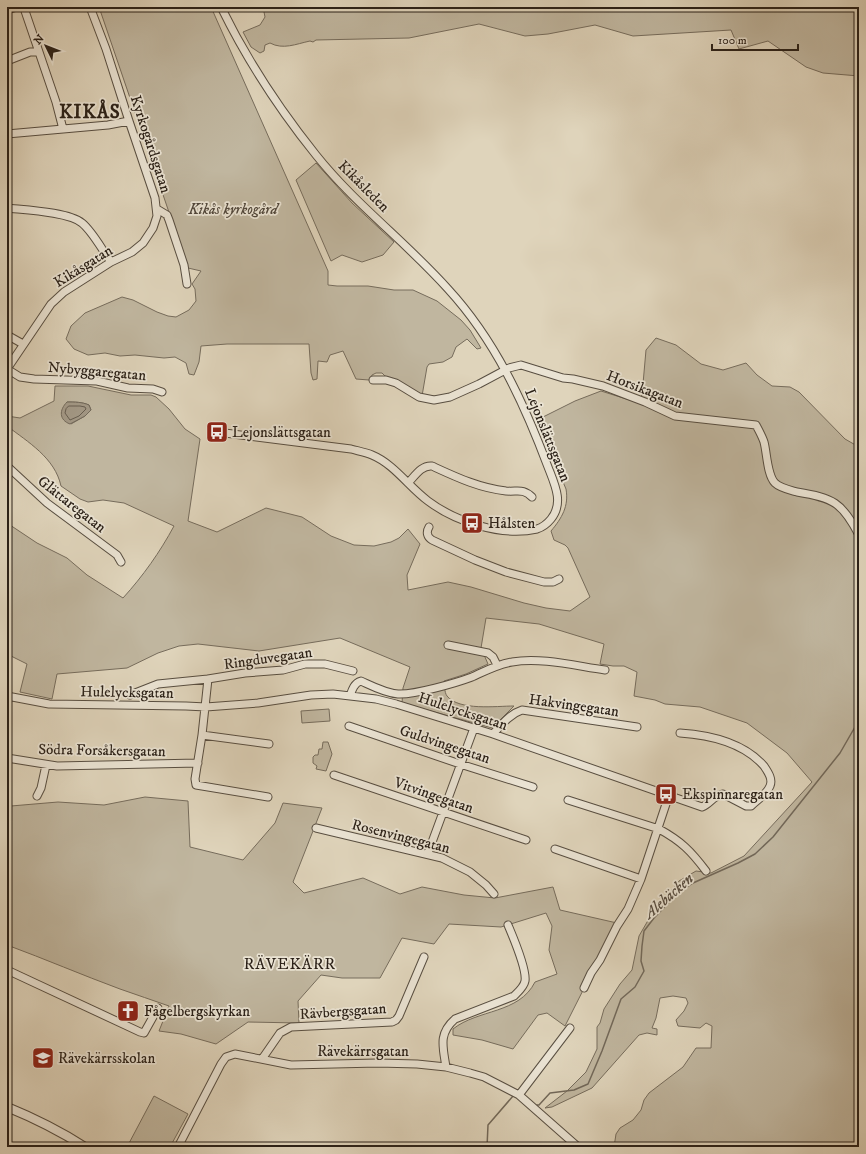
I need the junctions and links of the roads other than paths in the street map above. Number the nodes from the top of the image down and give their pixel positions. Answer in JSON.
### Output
{"nodes":[{"id":1,"x":17,"y":7,"type":"edge"},
{"id":2,"x":22,"y":7,"type":"edge"},
{"id":3,"x":90,"y":7,"type":"edge"},
{"id":4,"x":221,"y":7,"type":"edge"},
{"id":5,"x":7,"y":10,"type":"edge"},
{"id":6,"x":39,"y":52,"type":"junction"},
{"id":7,"x":7,"y":61,"type":"edge"},
{"id":8,"x":129,"y":121,"type":"junction"},
{"id":9,"x":63,"y":129,"type":"junction"},
{"id":10,"x":7,"y":134,"type":"edge"},
{"id":11,"x":7,"y":208,"type":"edge"},
{"id":12,"x":156,"y":209,"type":"junction"},
{"id":13,"x":111,"y":262,"type":"junction"},
{"id":14,"x":187,"y":284,"type":"dead end"},
{"id":15,"x":7,"y":335,"type":"edge"},
{"id":16,"x":23,"y":344,"type":"junction"},
{"id":17,"x":7,"y":369,"type":"edge"},
{"id":18,"x":506,"y":370,"type":"junction"},
{"id":19,"x":373,"y":380,"type":"dead end"},
{"id":20,"x":162,"y":392,"type":"dead end"},
{"id":21,"x":225,"y":433,"type":"dead end"},
{"id":22,"x":7,"y":466,"type":"edge"},
{"id":23,"x":408,"y":483,"type":"junction"},
{"id":24,"x":532,"y":497,"type":"dead end"},
{"id":25,"x":429,"y":527,"type":"dead end"},
{"id":26,"x":859,"y":534,"type":"edge"},
{"id":27,"x":121,"y":562,"type":"dead end"},
{"id":28,"x":559,"y":579,"type":"dead end"},
{"id":29,"x":448,"y":645,"type":"dead end"},
{"id":30,"x":497,"y":665,"type":"junction"},
{"id":31,"x":606,"y":670,"type":"dead end"},
{"id":32,"x":353,"y":671,"type":"dead end"},
{"id":33,"x":208,"y":679,"type":"junction"},
{"id":34,"x":130,"y":695,"type":"dead end"},
{"id":35,"x":350,"y":696,"type":"junction"},
{"id":36,"x":7,"y":697,"type":"edge"},
{"id":37,"x":206,"y":707,"type":"junction"},
{"id":38,"x":349,"y":726,"type":"dead end"},
{"id":39,"x":637,"y":727,"type":"dead end"},
{"id":40,"x":474,"y":728,"type":"junction"},
{"id":41,"x":680,"y":733,"type":"dead end"},
{"id":42,"x":493,"y":734,"type":"junction"},
{"id":43,"x":202,"y":735,"type":"junction"},
{"id":44,"x":269,"y":744,"type":"dead end"},
{"id":45,"x":7,"y":758,"type":"edge"},
{"id":46,"x":198,"y":763,"type":"junction"},
{"id":47,"x":460,"y":764,"type":"junction"},
{"id":48,"x":46,"y":765,"type":"junction"},
{"id":49,"x":334,"y":775,"type":"dead end"},
{"id":50,"x":533,"y":787,"type":"dead end"},
{"id":51,"x":669,"y":795,"type":"junction"},
{"id":52,"x":37,"y":796,"type":"dead end"},
{"id":53,"x":268,"y":797,"type":"dead end"},
{"id":54,"x":568,"y":800,"type":"dead end"},
{"id":55,"x":442,"y":811,"type":"junction"},
{"id":56,"x":316,"y":828,"type":"dead end"},
{"id":57,"x":659,"y":828,"type":"junction"},
{"id":58,"x":526,"y":840,"type":"dead end"},
{"id":59,"x":555,"y":849,"type":"dead end"},
{"id":60,"x":428,"y":853,"type":"junction"},
{"id":61,"x":706,"y":871,"type":"dead end"},
{"id":62,"x":641,"y":879,"type":"junction"},
{"id":63,"x":494,"y":894,"type":"dead end"},
{"id":64,"x":508,"y":925,"type":"dead end"},
{"id":65,"x":424,"y":958,"type":"dead end"},
{"id":66,"x":7,"y":970,"type":"edge"},
{"id":67,"x":584,"y":988,"type":"dead end"},
{"id":68,"x":158,"y":1008,"type":"dead end"},
{"id":69,"x":570,"y":1028,"type":"dead end"},
{"id":70,"x":262,"y":1059,"type":"junction"},
{"id":71,"x":446,"y":1067,"type":"junction"},
{"id":72,"x":519,"y":1095,"type":"junction"},
{"id":73,"x":7,"y":1107,"type":"edge"},
{"id":74,"x":85,"y":1147,"type":"edge"},
{"id":75,"x":178,"y":1147,"type":"edge"},
{"id":76,"x":578,"y":1147,"type":"edge"}],
"edges":[{"from":1,"to":5,"type":"street"},
{"from":2,"to":6,"type":"street"},
{"from":3,"to":8,"type":"street","name":"Kyrkogårdsgatan"},
{"from":4,"to":18,"type":"street","name":"Kikåsleden"},
{"from":6,"to":7,"type":"street"},
{"from":6,"to":9,"type":"street"},
{"from":8,"to":9,"type":"street"},
{"from":8,"to":12,"type":"street","name":"Kyrkogårdsgatan"},
{"from":9,"to":10,"type":"street"},
{"from":11,"to":13,"type":"street"},
{"from":12,"to":13,"type":"street","name":"Kikåsgatan"},
{"from":12,"to":14,"type":"street","name":"Kyrkogårdsgatan"},
{"from":13,"to":16,"type":"street","name":"Kikåsgatan"},
{"from":15,"to":16,"type":"street"},
{"from":16,"to":17,"type":"street","name":"Kikåsgatan"},
{"from":17,"to":20,"type":"street","name":"Nybyggaregatan"},
{"from":18,"to":19,"type":"street"},
{"from":18,"to":23,"type":"street","name":"Lejonslättsgatan"},
{"from":18,"to":26,"type":"street","name":"Horsikagatan"},
{"from":21,"to":23,"type":"street","name":"Lejonslättsgatan"},
{"from":22,"to":27,"type":"street","name":"Glättaregatan"},
{"from":23,"to":24,"type":"street"},
{"from":25,"to":28,"type":"street"},
{"from":29,"to":30,"type":"street"},
{"from":30,"to":31,"type":"street"},
{"from":30,"to":35,"type":"street"},
{"from":32,"to":33,"type":"street","name":"Ringduvegatan"},
{"from":33,"to":34,"type":"street","name":"Ringduvegatan"},
{"from":33,"to":37,"type":"street"},
{"from":35,"to":37,"type":"street","name":"Hulelycksgatan"},
{"from":35,"to":40,"type":"street","name":"Hulelycksgatan"},
{"from":36,"to":37,"type":"street","name":"Hulelycksgatan"},
{"from":37,"to":43,"type":"street"},
{"from":38,"to":47,"type":"street","name":"Guldvingegatan"},
{"from":39,"to":42,"type":"street","name":"Hakvingegatan"},
{"from":40,"to":42,"type":"street","name":"Hulelycksgatan"},
{"from":40,"to":47,"type":"street"},
{"from":41,"to":51,"type":"street","name":"Hulelycksgatan"},
{"from":42,"to":51,"type":"street","name":"Hulelycksgatan"},
{"from":43,"to":44,"type":"street"},
{"from":43,"to":46,"type":"street"},
{"from":45,"to":48,"type":"street","name":"Södra Forsåkersgatan"},
{"from":46,"to":48,"type":"street","name":"Södra Forsåkersgatan"},
{"from":46,"to":53,"type":"street"},
{"from":47,"to":50,"type":"street","name":"Guldvingegatan"},
{"from":47,"to":55,"type":"street"},
{"from":48,"to":52,"type":"street"},
{"from":49,"to":55,"type":"street","name":"Vitvingegatan"},
{"from":51,"to":57,"type":"street"},
{"from":54,"to":57,"type":"street"},
{"from":55,"to":58,"type":"street","name":"Vitvingegatan"},
{"from":55,"to":60,"type":"street"},
{"from":56,"to":60,"type":"street","name":"Rosenvingegatan"},
{"from":57,"to":61,"type":"street"},
{"from":57,"to":62,"type":"street"},
{"from":59,"to":62,"type":"street"},
{"from":60,"to":63,"type":"street","name":"Rosenvingegatan"},
{"from":62,"to":67,"type":"street"},
{"from":64,"to":71,"type":"street"},
{"from":65,"to":70,"type":"street","name":"Rävbergsgatan"},
{"from":66,"to":68,"type":"street"},
{"from":69,"to":72,"type":"street"},
{"from":70,"to":71,"type":"street","name":"Rävekärrsgatan"},
{"from":70,"to":75,"type":"street","name":"Rävekärrsgatan"},
{"from":71,"to":72,"type":"street","name":"Rävekärrsgatan"},
{"from":72,"to":76,"type":"street","name":"Rävekärrsgatan"},
{"from":73,"to":74,"type":"street"}]}
